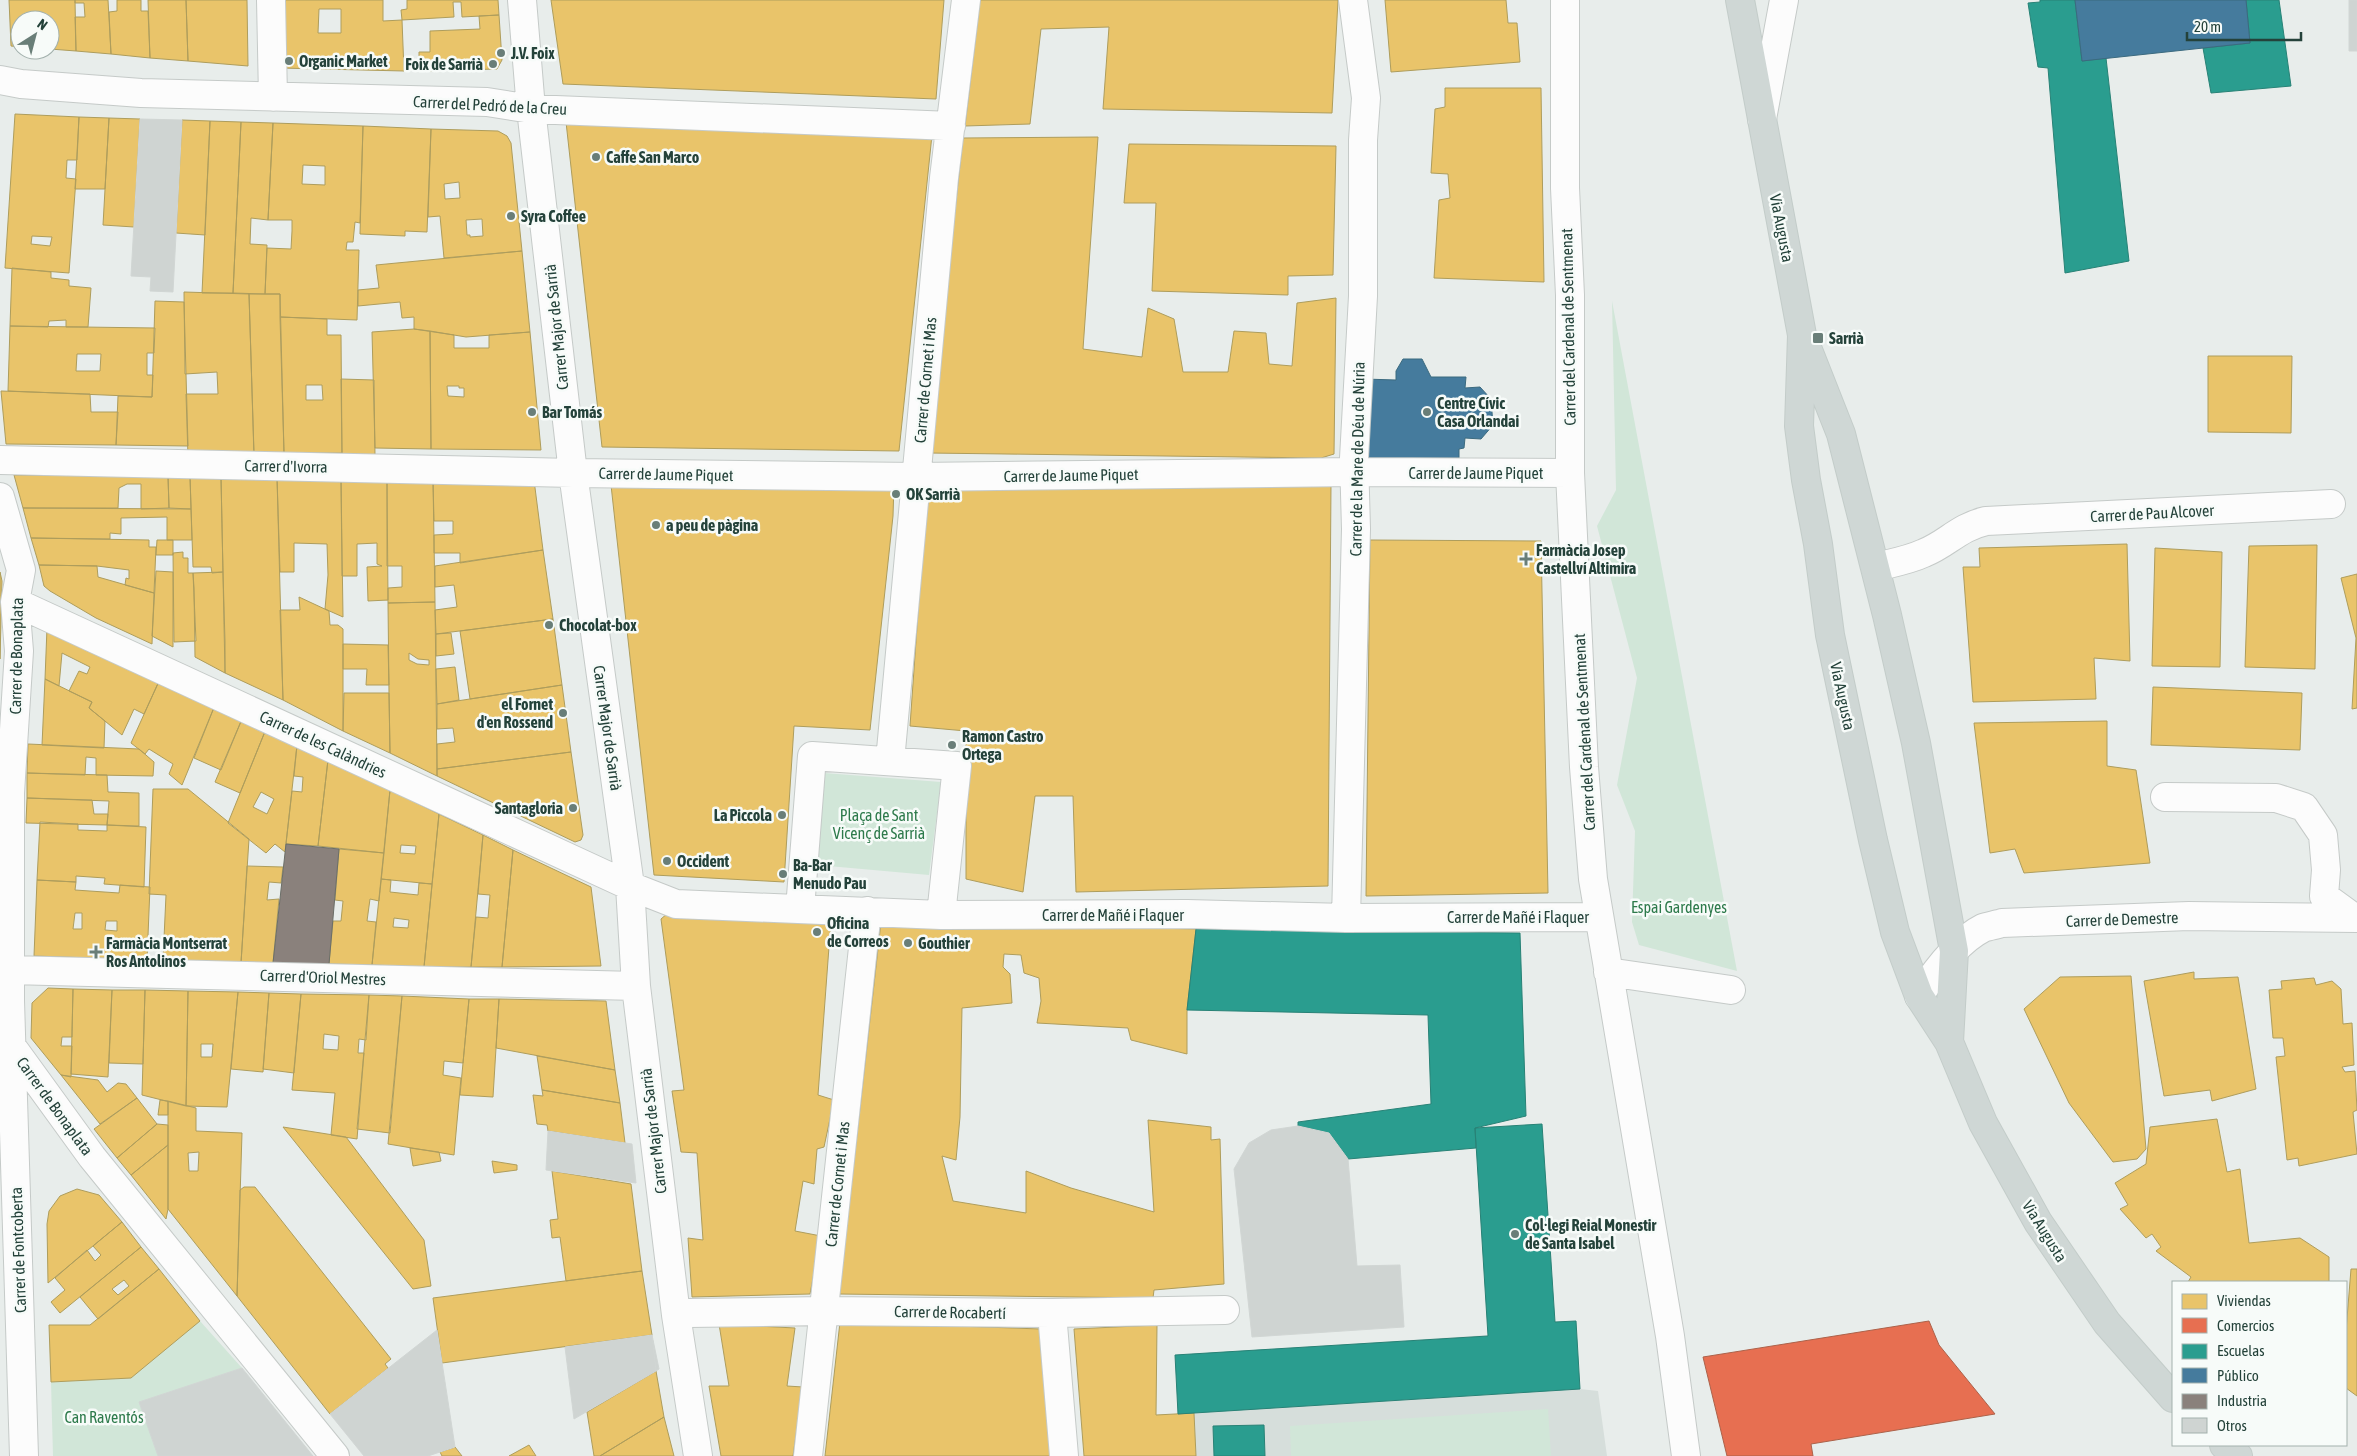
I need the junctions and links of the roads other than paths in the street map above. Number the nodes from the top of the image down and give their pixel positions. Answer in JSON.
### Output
{"nodes":[{"id":1,"x":271,"y":0,"type":"edge"},
{"id":2,"x":522,"y":0,"type":"edge"},
{"id":3,"x":966,"y":0,"type":"edge"},
{"id":4,"x":1354,"y":0,"type":"edge"},
{"id":5,"x":1565,"y":0,"type":"edge"},
{"id":6,"x":1740,"y":0,"type":"edge"},
{"id":7,"x":1784,"y":0,"type":"edge"},
{"id":8,"x":0,"y":80,"type":"edge"},
{"id":9,"x":273,"y":97,"type":"junction"},
{"id":10,"x":531,"y":108,"type":"junction"},
{"id":11,"x":1762,"y":121,"type":"junction"},
{"id":12,"x":951,"y":126,"type":"junction"},
{"id":13,"x":1802,"y":335,"type":"junction"},
{"id":14,"x":0,"y":460,"type":"edge"},
{"id":15,"x":1355,"y":472,"type":"junction"},
{"id":16,"x":572,"y":473,"type":"junction"},
{"id":17,"x":1570,"y":474,"type":"junction"},
{"id":18,"x":917,"y":477,"type":"junction"},
{"id":19,"x":0,"y":496,"type":"edge"},
{"id":20,"x":2331,"y":504,"type":"dead end"},
{"id":21,"x":1876,"y":567,"type":"junction"},
{"id":22,"x":15,"y":602,"type":"junction"},
{"id":23,"x":890,"y":761,"type":"junction"},
{"id":24,"x":2165,"y":797,"type":"dead end"},
{"id":25,"x":630,"y":886,"type":"junction"},
{"id":26,"x":800,"y":909,"type":"junction"},
{"id":27,"x":867,"y":912,"type":"junction"},
{"id":28,"x":940,"y":915,"type":"junction"},
{"id":29,"x":1599,"y":917,"type":"junction"},
{"id":30,"x":1346,"y":918,"type":"junction"},
{"id":31,"x":2355,"y":918,"type":"edge"},
{"id":32,"x":1954,"y":951,"type":"junction"},
{"id":33,"x":10,"y":970,"type":"junction"},
{"id":34,"x":1608,"y":972,"type":"junction"},
{"id":35,"x":636,"y":986,"type":"junction"},
{"id":36,"x":1731,"y":990,"type":"dead end"},
{"id":37,"x":1919,"y":996,"type":"junction"},
{"id":38,"x":5,"y":1001,"type":"edge"},
{"id":39,"x":1949,"y":1042,"type":"junction"},
{"id":40,"x":10,"y":1044,"type":"junction"},
{"id":41,"x":1225,"y":1310,"type":"dead end"},
{"id":42,"x":823,"y":1311,"type":"junction"},
{"id":43,"x":1052,"y":1314,"type":"junction"},
{"id":44,"x":676,"y":1315,"type":"junction"},
{"id":45,"x":2172,"y":1397,"type":"edge"},
{"id":46,"x":2225,"y":1446,"type":"edge"},
{"id":47,"x":24,"y":1456,"type":"edge"},
{"id":48,"x":334,"y":1456,"type":"edge"},
{"id":49,"x":698,"y":1456,"type":"edge"},
{"id":50,"x":808,"y":1456,"type":"edge"},
{"id":51,"x":1064,"y":1456,"type":"edge"},
{"id":52,"x":1686,"y":1456,"type":"edge"},
{"id":53,"x":2238,"y":1456,"type":"edge"}],
"edges":[{"from":1,"to":9,"type":"street"},
{"from":2,"to":10,"type":"street","name":"Carrer Major de Sarrià"},
{"from":3,"to":12,"type":"street","name":"Carrer de Cornet i Mas"},
{"from":4,"to":15,"type":"street","name":"Carrer de la Mare de Déu de Núria"},
{"from":5,"to":17,"type":"street","name":"Carrer del Cardenal de Sentmenat"},
{"from":6,"to":11,"type":"main road","name":"Via Augusta"},
{"from":7,"to":11,"type":"street","name":"Via Augusta"},
{"from":8,"to":9,"type":"street","name":"Carrer del Pedró de la Creu"},
{"from":9,"to":10,"type":"street","name":"Carrer del Pedró de la Creu"},
{"from":10,"to":12,"type":"street","name":"Carrer del Pedró de la Creu"},
{"from":10,"to":16,"type":"street","name":"Carrer Major de Sarrià"},
{"from":11,"to":13,"type":"main road","name":"Via Augusta"},
{"from":12,"to":18,"type":"street","name":"Carrer de Cornet i Mas"},
{"from":13,"to":21,"type":"main road","name":"Via Augusta"},
{"from":13,"to":37,"type":"main road","name":"Via Augusta"},
{"from":14,"to":16,"type":"street","name":"Carrer d'Ivorra"},
{"from":15,"to":17,"type":"street","name":"Carrer de Jaume Piquet"},
{"from":15,"to":18,"type":"street","name":"Carrer de Jaume Piquet"},
{"from":15,"to":30,"type":"street","name":"Carrer de la Mare de Déu de Núria"},
{"from":16,"to":18,"type":"street","name":"Carrer de Jaume Piquet"},
{"from":16,"to":25,"type":"street","name":"Carrer Major de Sarrià"},
{"from":17,"to":29,"type":"street","name":"Carrer del Cardenal de Sentmenat"},
{"from":18,"to":23,"type":"street","name":"Carrer de Cornet i Mas"},
{"from":19,"to":22,"type":"street","name":"Carrer de Bonaplata"},
{"from":20,"to":21,"type":"street","name":"Carrer de Pau Alcover"},
{"from":21,"to":32,"type":"main road","name":"Via Augusta"},
{"from":22,"to":25,"type":"street","name":"Carrer de les Calàndries"},
{"from":22,"to":33,"type":"street","name":"Carrer de Bonaplata"},
{"from":23,"to":26,"type":"street"},
{"from":23,"to":28,"type":"street"},
{"from":24,"to":31,"type":"street"},
{"from":25,"to":26,"type":"street","name":"Carrer de Mañé i Flaquer"},
{"from":25,"to":35,"type":"street","name":"Carrer Major de Sarrià"},
{"from":26,"to":27,"type":"street","name":"Carrer de Mañé i Flaquer"},
{"from":27,"to":28,"type":"street","name":"Carrer de Mañé i Flaquer"},
{"from":27,"to":42,"type":"street","name":"Carrer de Cornet i Mas"},
{"from":28,"to":30,"type":"street","name":"Carrer de Mañé i Flaquer"},
{"from":29,"to":30,"type":"street","name":"Carrer de Mañé i Flaquer"},
{"from":29,"to":34,"type":"street","name":"Carrer del Cardenal de Sentmenat"},
{"from":31,"to":32,"type":"street","name":"Carrer de Demestre"},
{"from":32,"to":37,"type":"street","name":"Carrer de Demestre"},
{"from":32,"to":39,"type":"main road","name":"Via Augusta"},
{"from":33,"to":35,"type":"street","name":"Carrer d'Oriol Mestres"},
{"from":33,"to":38,"type":"street","name":"Carrer de Bonaplata"},
{"from":34,"to":36,"type":"street"},
{"from":34,"to":52,"type":"street","name":"Carrer del Cardenal de Sentmenat"},
{"from":35,"to":44,"type":"street","name":"Carrer Major de Sarrià"},
{"from":37,"to":39,"type":"main road","name":"Via Augusta"},
{"from":38,"to":40,"type":"street","name":"Carrer de Bonaplata"},
{"from":39,"to":45,"type":"main road","name":"Via Augusta"},
{"from":40,"to":47,"type":"street","name":"Carrer de Fontcoberta"},
{"from":40,"to":48,"type":"street","name":"Carrer de Bonaplata"},
{"from":41,"to":43,"type":"street","name":"Carrer de Rocabertí"},
{"from":42,"to":43,"type":"street","name":"Carrer de Rocabertí"},
{"from":42,"to":44,"type":"street","name":"Carrer de Rocabertí"},
{"from":42,"to":50,"type":"street","name":"Carrer de Cornet i Mas"},
{"from":43,"to":51,"type":"street"},
{"from":44,"to":49,"type":"street","name":"Carrer Major de Sarrià"},
{"from":46,"to":53,"type":"main road"}]}
